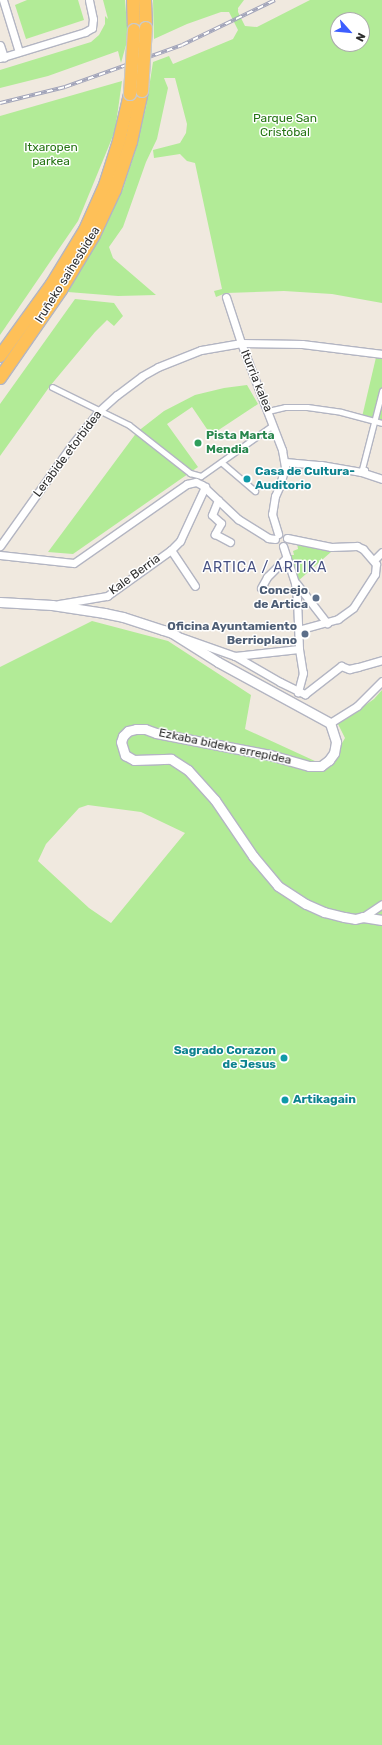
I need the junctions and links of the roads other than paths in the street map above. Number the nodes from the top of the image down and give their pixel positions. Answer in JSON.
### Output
{"nodes":[{"id":1,"x":4,"y":0,"type":"edge"},
{"id":2,"x":89,"y":0,"type":"edge"},
{"id":3,"x":133,"y":0,"type":"edge"},
{"id":4,"x":145,"y":0,"type":"edge"},
{"id":5,"x":0,"y":45,"type":"edge"},
{"id":6,"x":19,"y":52,"type":"junction"},
{"id":7,"x":2,"y":58,"type":"edge"},
{"id":8,"x":226,"y":297,"type":"dead end"},
{"id":9,"x":241,"y":344,"type":"junction"},
{"id":10,"x":382,"y":354,"type":"edge"},
{"id":11,"x":0,"y":356,"type":"edge"},
{"id":12,"x":0,"y":378,"type":"edge"},
{"id":13,"x":52,"y":387,"type":"dead end"},
{"id":14,"x":382,"y":391,"type":"edge"},
{"id":15,"x":99,"y":411,"type":"junction"},
{"id":16,"x":268,"y":411,"type":"junction"},
{"id":17,"x":374,"y":421,"type":"junction"},
{"id":18,"x":382,"y":423,"type":"edge"},
{"id":19,"x":273,"y":425,"type":"junction"},
{"id":20,"x":221,"y":462,"type":"junction"},
{"id":21,"x":285,"y":462,"type":"junction"},
{"id":22,"x":364,"y":473,"type":"junction"},
{"id":23,"x":382,"y":479,"type":"edge"},
{"id":24,"x":205,"y":487,"type":"junction"},
{"id":25,"x":255,"y":491,"type":"dead end"},
{"id":26,"x":218,"y":500,"type":"junction"},
{"id":27,"x":276,"y":537,"type":"junction"},
{"id":28,"x":287,"y":538,"type":"junction"},
{"id":29,"x":230,"y":542,"type":"dead end"},
{"id":30,"x":0,"y":546,"type":"edge"},
{"id":31,"x":283,"y":546,"type":"junction"},
{"id":32,"x":170,"y":550,"type":"junction"},
{"id":33,"x":382,"y":552,"type":"edge"},
{"id":34,"x":0,"y":555,"type":"edge"},
{"id":35,"x":287,"y":556,"type":"junction"},
{"id":36,"x":374,"y":560,"type":"junction"},
{"id":37,"x":295,"y":583,"type":"junction"},
{"id":38,"x":195,"y":586,"type":"dead end"},
{"id":39,"x":261,"y":588,"type":"dead end"},
{"id":40,"x":0,"y":602,"type":"edge"},
{"id":41,"x":52,"y":605,"type":"junction"},
{"id":42,"x":327,"y":623,"type":"junction"},
{"id":43,"x":298,"y":630,"type":"junction"},
{"id":44,"x":179,"y":637,"type":"junction"},
{"id":45,"x":299,"y":649,"type":"junction"},
{"id":46,"x":235,"y":656,"type":"junction"},
{"id":47,"x":382,"y":660,"type":"edge"},
{"id":48,"x":382,"y":681,"type":"edge"},
{"id":49,"x":298,"y":692,"type":"junction"},
{"id":50,"x":330,"y":723,"type":"junction"},
{"id":51,"x":382,"y":904,"type":"edge"},
{"id":52,"x":363,"y":917,"type":"junction"},
{"id":53,"x":382,"y":920,"type":"edge"}],
"edges":[{"from":1,"to":6,"type":"street"},
{"from":2,"to":6,"type":"street"},
{"from":3,"to":11,"type":"highway","name":"Iruñeko saihesbidea","bridge":true},
{"from":4,"to":12,"type":"highway","name":"Iruñeko saihesbidea","bridge":true},
{"from":5,"to":7,"type":"street"},
{"from":6,"to":7,"type":"street"},
{"from":8,"to":9,"type":"street","name":"Iturria kalea"},
{"from":9,"to":10,"type":"street","name":"Lerabide etorbidea"},
{"from":9,"to":15,"type":"street","name":"Lerabide etorbidea"},
{"from":9,"to":16,"type":"street","name":"Iturria kalea"},
{"from":13,"to":15,"type":"street"},
{"from":14,"to":17,"type":"street"},
{"from":15,"to":20,"type":"street"},
{"from":15,"to":30,"type":"street","name":"Lerabide etorbidea"},
{"from":16,"to":17,"type":"street"},
{"from":16,"to":19,"type":"street","name":"Iturria kalea"},
{"from":17,"to":18,"type":"street"},
{"from":17,"to":22,"type":"street"},
{"from":19,"to":20,"type":"street"},
{"from":19,"to":21,"type":"street","name":"Iturria kalea"},
{"from":20,"to":25,"type":"street"},
{"from":21,"to":22,"type":"street"},
{"from":21,"to":27,"type":"street"},
{"from":22,"to":23,"type":"street"},
{"from":24,"to":26,"type":"street"},
{"from":24,"to":32,"type":"street","name":"Kale Berria"},
{"from":24,"to":34,"type":"street"},
{"from":26,"to":27,"type":"street"},
{"from":26,"to":29,"type":"street"},
{"from":27,"to":28,"type":"street"},
{"from":27,"to":31,"type":"street"},
{"from":28,"to":31,"type":"street"},
{"from":28,"to":36,"type":"street"},
{"from":31,"to":35,"type":"street"},
{"from":32,"to":38,"type":"street","name":"Kale Berria"},
{"from":32,"to":41,"type":"street","name":"Kale Berria"},
{"from":33,"to":36,"type":"street"},
{"from":35,"to":37,"type":"street"},
{"from":35,"to":39,"type":"street"},
{"from":36,"to":42,"type":"street"},
{"from":37,"to":42,"type":"street"},
{"from":37,"to":43,"type":"street"},
{"from":40,"to":41,"type":"street"},
{"from":41,"to":44,"type":"street"},
{"from":42,"to":43,"type":"street"},
{"from":43,"to":45,"type":"street"},
{"from":44,"to":46,"type":"street"},
{"from":44,"to":50,"type":"street"},
{"from":45,"to":46,"type":"street"},
{"from":45,"to":49,"type":"street"},
{"from":46,"to":49,"type":"street"},
{"from":47,"to":49,"type":"street"},
{"from":48,"to":50,"type":"street"},
{"from":50,"to":52,"type":"street","name":"Ezkaba bideko errepidea"},
{"from":51,"to":52,"type":"street"},
{"from":52,"to":53,"type":"street","name":"Ezkaba bideko errepidea"}]}
